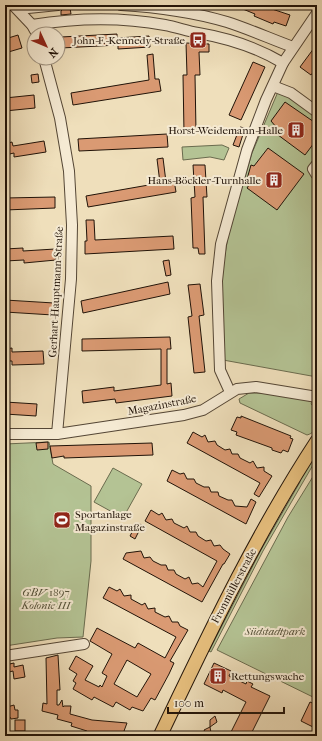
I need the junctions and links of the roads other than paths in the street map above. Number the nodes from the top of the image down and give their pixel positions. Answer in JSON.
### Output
{"nodes":[{"id":1,"x":58,"y":5,"type":"edge"},
{"id":2,"x":121,"y":5,"type":"edge"},
{"id":3,"x":16,"y":7,"type":"edge"},
{"id":4,"x":317,"y":13,"type":"edge"},
{"id":5,"x":32,"y":26,"type":"edge"},
{"id":6,"x":42,"y":26,"type":"edge"},
{"id":7,"x":293,"y":47,"type":"junction"},
{"id":8,"x":283,"y":63,"type":"junction"},
{"id":9,"x":46,"y":66,"type":"edge"},
{"id":10,"x":273,"y":86,"type":"junction"},
{"id":11,"x":317,"y":112,"type":"edge"},
{"id":12,"x":230,"y":392,"type":"junction"},
{"id":13,"x":317,"y":397,"type":"edge"},
{"id":14,"x":5,"y":434,"type":"edge"},
{"id":15,"x":57,"y":434,"type":"junction"},
{"id":16,"x":317,"y":441,"type":"edge"},
{"id":17,"x":84,"y":644,"type":"dead end"},
{"id":18,"x":5,"y":656,"type":"edge"},
{"id":19,"x":160,"y":736,"type":"edge"}],
"edges":[{"from":1,"to":3,"type":"street"},
{"from":2,"to":7,"type":"street"},
{"from":3,"to":5,"type":"street"},
{"from":4,"to":7,"type":"street"},
{"from":6,"to":8,"type":"street"},
{"from":7,"to":8,"type":"street"},
{"from":8,"to":10,"type":"street"},
{"from":9,"to":15,"type":"street","name":"Gerhart-Hauptmann-Straße"},
{"from":10,"to":11,"type":"street"},
{"from":10,"to":12,"type":"street"},
{"from":12,"to":13,"type":"street","name":"Magazinstraße"},
{"from":12,"to":15,"type":"street","name":"Magazinstraße"},
{"from":14,"to":15,"type":"street","name":"Magazinstraße"},
{"from":16,"to":19,"type":"main road","name":"Fronmüllerstraße"},
{"from":17,"to":18,"type":"street"}]}
